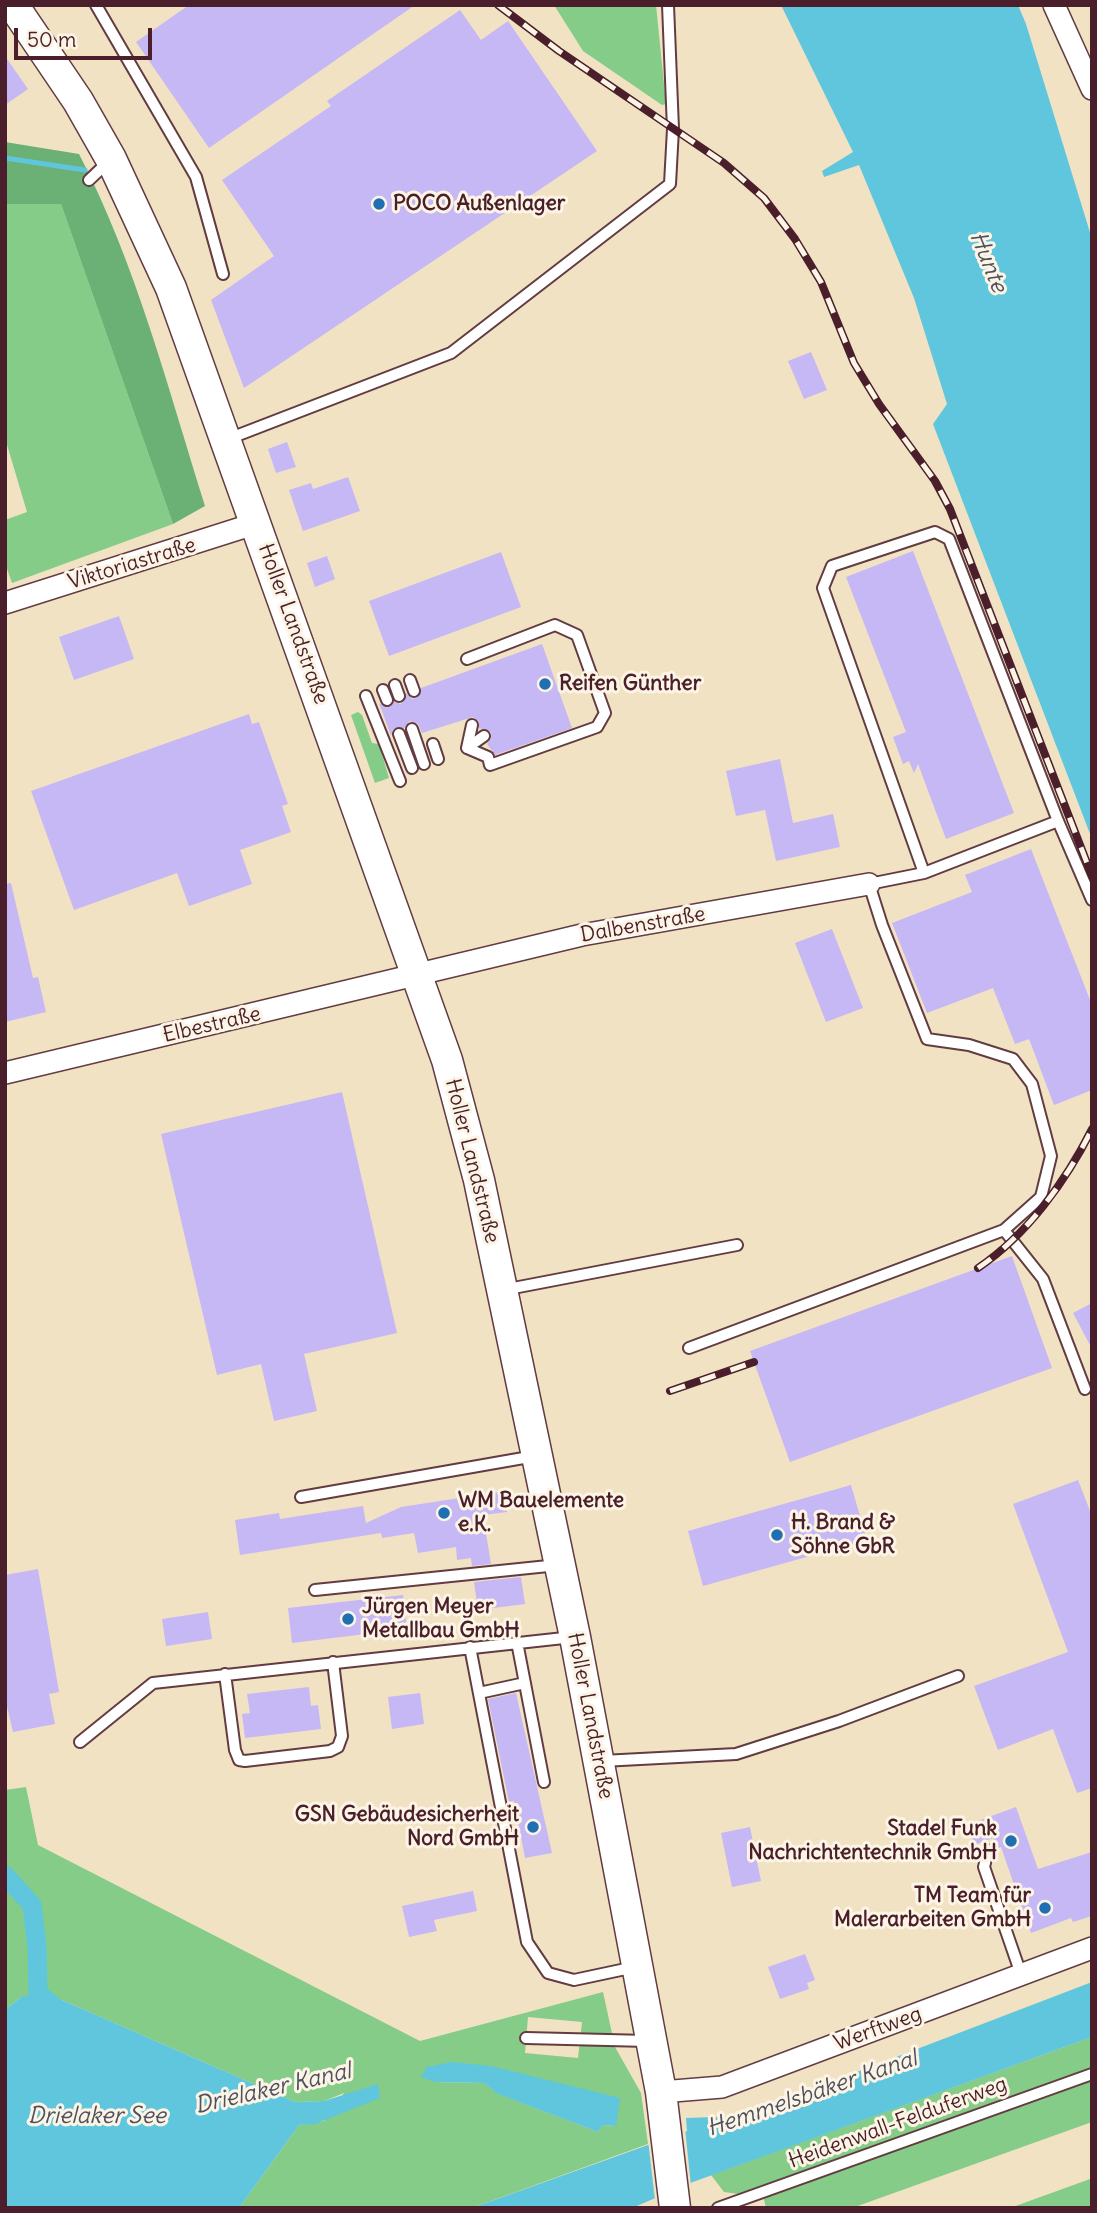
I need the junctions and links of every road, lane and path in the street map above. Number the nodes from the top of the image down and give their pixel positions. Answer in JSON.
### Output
{"nodes":[{"id":1,"x":13,"y":5,"type":"edge"},
{"id":2,"x":96,"y":5,"type":"edge"},
{"id":3,"x":668,"y":5,"type":"edge"},
{"id":4,"x":1054,"y":5,"type":"edge"},
{"id":5,"x":1092,"y":89,"type":"edge"},
{"id":6,"x":111,"y":159,"type":"junction"},
{"id":7,"x":89,"y":180,"type":"dead end"},
{"id":8,"x":223,"y":274,"type":"dead end"},
{"id":9,"x":226,"y":439,"type":"junction"},
{"id":10,"x":257,"y":523,"type":"junction"},
{"id":11,"x":5,"y":603,"type":"edge"},
{"id":12,"x":467,"y":659,"type":"dead end"},
{"id":13,"x":366,"y":696,"type":"dead end"},
{"id":14,"x":472,"y":725,"type":"dead end"},
{"id":15,"x":412,"y":729,"type":"dead end"},
{"id":16,"x":399,"y":734,"type":"dead end"},
{"id":17,"x":484,"y":736,"type":"dead end"},
{"id":18,"x":433,"y":744,"type":"dead end"},
{"id":19,"x":467,"y":748,"type":"junction"},
{"id":20,"x":489,"y":750,"type":"dead end"},
{"id":21,"x":438,"y":759,"type":"dead end"},
{"id":22,"x":424,"y":764,"type":"dead end"},
{"id":23,"x":412,"y":768,"type":"dead end"},
{"id":24,"x":400,"y":781,"type":"dead end"},
{"id":25,"x":1058,"y":821,"type":"junction"},
{"id":26,"x":924,"y":873,"type":"junction"},
{"id":27,"x":869,"y":884,"type":"junction"},
{"id":28,"x":1092,"y":900,"type":"edge"},
{"id":29,"x":419,"y":975,"type":"junction"},
{"id":30,"x":5,"y":1073,"type":"edge"},
{"id":31,"x":1004,"y":1230,"type":"junction"},
{"id":32,"x":737,"y":1245,"type":"dead end"},
{"id":33,"x":503,"y":1290,"type":"junction"},
{"id":34,"x":689,"y":1348,"type":"dead end"},
{"id":35,"x":1085,"y":1389,"type":"dead end"},
{"id":36,"x":538,"y":1455,"type":"junction"},
{"id":37,"x":301,"y":1497,"type":"dead end"},
{"id":38,"x":561,"y":1565,"type":"junction"},
{"id":39,"x":315,"y":1590,"type":"dead end"},
{"id":40,"x":575,"y":1637,"type":"junction"},
{"id":41,"x":517,"y":1642,"type":"junction"},
{"id":42,"x":470,"y":1647,"type":"junction"},
{"id":43,"x":334,"y":1662,"type":"junction"},
{"id":44,"x":225,"y":1674,"type":"junction"},
{"id":45,"x":958,"y":1676,"type":"dead end"},
{"id":46,"x":525,"y":1683,"type":"junction"},
{"id":47,"x":479,"y":1693,"type":"junction"},
{"id":48,"x":80,"y":1742,"type":"dead end"},
{"id":49,"x":599,"y":1761,"type":"junction"},
{"id":50,"x":544,"y":1782,"type":"dead end"},
{"id":51,"x":988,"y":1850,"type":"dead end"},
{"id":52,"x":1092,"y":1948,"type":"edge"},
{"id":53,"x":635,"y":1967,"type":"junction"},
{"id":54,"x":1022,"y":1977,"type":"junction"},
{"id":55,"x":526,"y":2038,"type":"dead end"},
{"id":56,"x":651,"y":2041,"type":"junction"},
{"id":57,"x":1092,"y":2074,"type":"edge"},
{"id":58,"x":661,"y":2092,"type":"junction"},
{"id":59,"x":675,"y":2201,"type":"edge"},
{"id":60,"x":718,"y":2208,"type":"edge"}],
"edges":[{"from":1,"to":6,"type":"main road","name":"Holler Landstraße"},
{"from":2,"to":8,"type":"lane"},
{"from":3,"to":9,"type":"lane"},
{"from":4,"to":5,"type":"street"},
{"from":6,"to":7,"type":"lane"},
{"from":6,"to":9,"type":"main road","name":"Holler Landstraße"},
{"from":9,"to":10,"type":"main road","name":"Holler Landstraße"},
{"from":10,"to":11,"type":"street","name":"Viktoriastraße"},
{"from":10,"to":29,"type":"main road","name":"Holler Landstraße"},
{"from":12,"to":19,"type":"lane"},
{"from":13,"to":24,"type":"lane"},
{"from":14,"to":19,"type":"lane"},
{"from":15,"to":22,"type":"lane"},
{"from":16,"to":23,"type":"lane"},
{"from":17,"to":19,"type":"lane"},
{"from":18,"to":21,"type":"lane"},
{"from":19,"to":20,"type":"lane"},
{"from":25,"to":26,"type":"lane"},
{"from":25,"to":26,"type":"lane"},
{"from":25,"to":28,"type":"lane"},
{"from":26,"to":27,"type":"lane"},
{"from":27,"to":29,"type":"street","name":"Dalbenstraße"},
{"from":27,"to":31,"type":"lane"},
{"from":29,"to":30,"type":"street","name":"Elbestraße"},
{"from":29,"to":33,"type":"main road","name":"Holler Landstraße"},
{"from":31,"to":34,"type":"lane"},
{"from":31,"to":35,"type":"lane"},
{"from":32,"to":33,"type":"lane"},
{"from":33,"to":36,"type":"main road","name":"Holler Landstraße"},
{"from":36,"to":37,"type":"lane"},
{"from":36,"to":38,"type":"main road","name":"Holler Landstraße"},
{"from":38,"to":39,"type":"lane"},
{"from":38,"to":40,"type":"main road","name":"Holler Landstraße"},
{"from":40,"to":41,"type":"lane"},
{"from":40,"to":49,"type":"main road","name":"Holler Landstraße"},
{"from":41,"to":42,"type":"lane"},
{"from":41,"to":46,"type":"lane"},
{"from":42,"to":43,"type":"lane"},
{"from":42,"to":47,"type":"lane"},
{"from":43,"to":44,"type":"lane"},
{"from":43,"to":44,"type":"lane"},
{"from":44,"to":48,"type":"lane"},
{"from":45,"to":49,"type":"lane"},
{"from":46,"to":47,"type":"lane"},
{"from":46,"to":50,"type":"lane"},
{"from":47,"to":53,"type":"lane"},
{"from":49,"to":53,"type":"main road","name":"Holler Landstraße"},
{"from":51,"to":54,"type":"lane"},
{"from":52,"to":54,"type":"street","name":"Werftweg"},
{"from":53,"to":56,"type":"main road","name":"Holler Landstraße"},
{"from":54,"to":58,"type":"street","name":"Werftweg"},
{"from":55,"to":56,"type":"lane"},
{"from":56,"to":58,"type":"main road","name":"Holler Landstraße"},
{"from":57,"to":60,"type":"lane","name":"Heidenwall-Felduferweg"},
{"from":58,"to":59,"type":"main road","name":"Holler Landstraße"}]}
